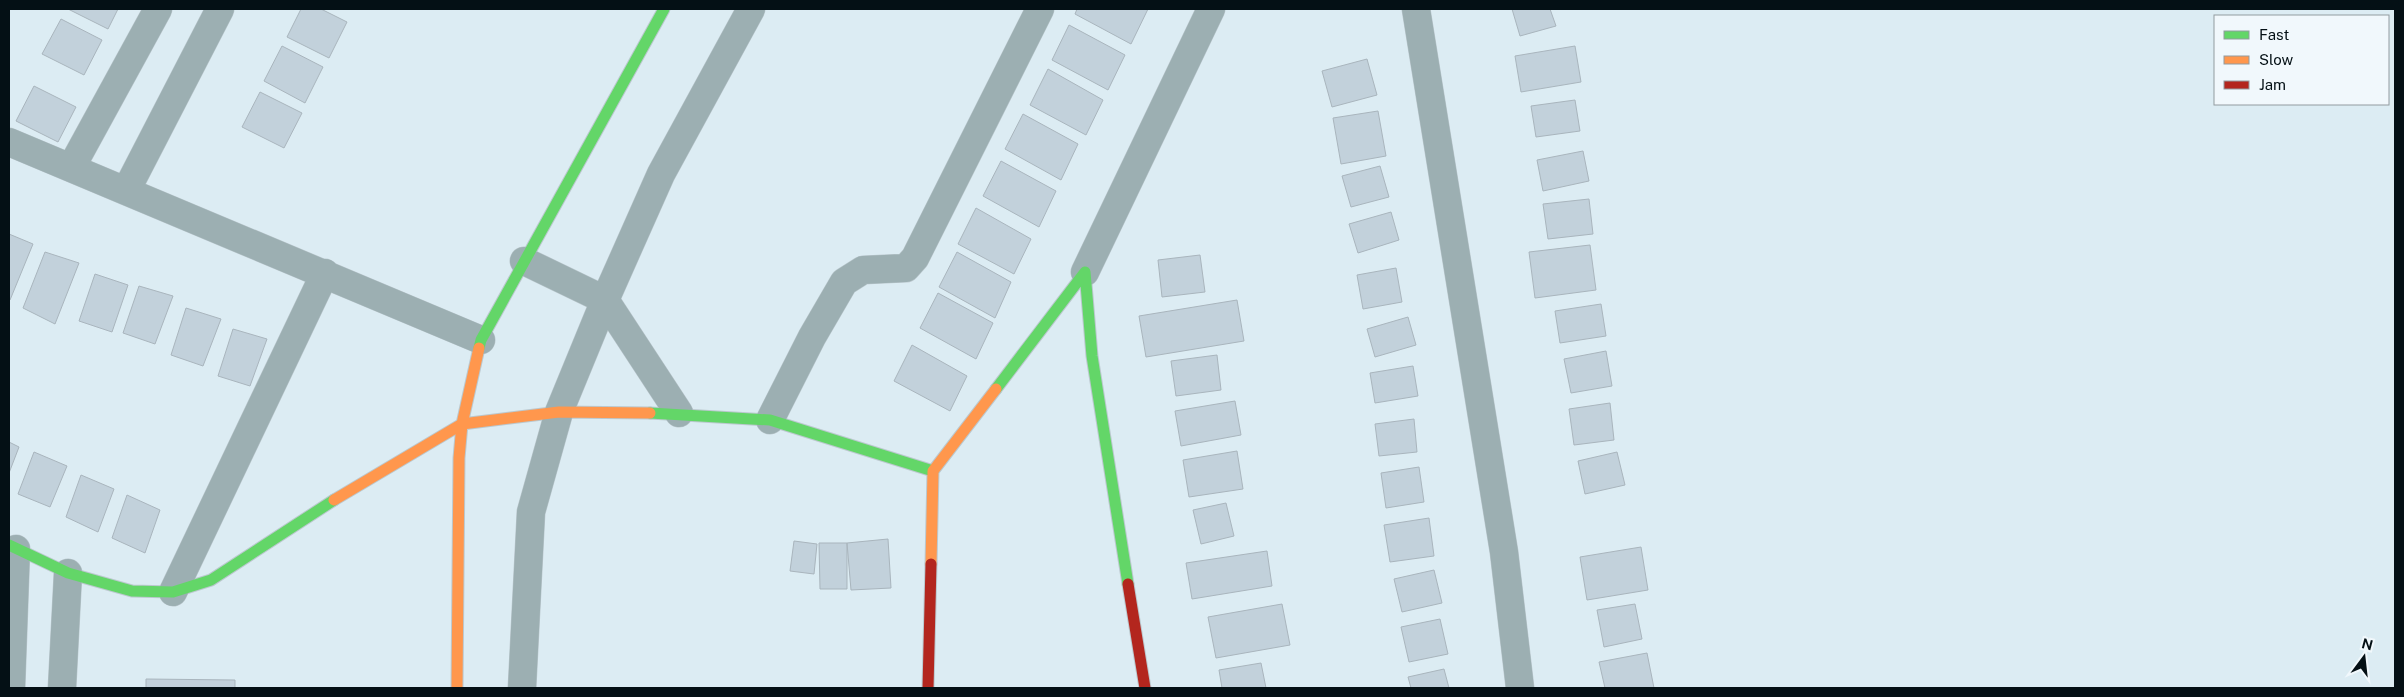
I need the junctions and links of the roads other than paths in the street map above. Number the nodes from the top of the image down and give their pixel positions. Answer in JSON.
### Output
{"nodes":[{"id":1,"x":158,"y":9,"type":"edge"},
{"id":2,"x":220,"y":9,"type":"edge"},
{"id":3,"x":664,"y":9,"type":"edge"},
{"id":4,"x":752,"y":9,"type":"edge"},
{"id":5,"x":1040,"y":9,"type":"edge"},
{"id":6,"x":1211,"y":9,"type":"edge"},
{"id":7,"x":1416,"y":9,"type":"edge"},
{"id":8,"x":9,"y":142,"type":"edge"},
{"id":9,"x":71,"y":168,"type":"junction"},
{"id":10,"x":126,"y":191,"type":"junction"},
{"id":11,"x":524,"y":261,"type":"junction"},
{"id":12,"x":1085,"y":272,"type":"junction"},
{"id":13,"x":325,"y":273,"type":"junction"},
{"id":14,"x":605,"y":300,"type":"junction"},
{"id":15,"x":481,"y":340,"type":"junction"},
{"id":16,"x":559,"y":412,"type":"junction"},
{"id":17,"x":679,"y":413,"type":"junction"},
{"id":18,"x":770,"y":420,"type":"junction"},
{"id":19,"x":462,"y":424,"type":"junction"},
{"id":20,"x":933,"y":471,"type":"junction"},
{"id":21,"x":12,"y":547,"type":"edge"},
{"id":22,"x":68,"y":572,"type":"junction"},
{"id":23,"x":173,"y":592,"type":"junction"},
{"id":24,"x":11,"y":688,"type":"edge"},
{"id":25,"x":62,"y":688,"type":"edge"},
{"id":26,"x":457,"y":688,"type":"edge"},
{"id":27,"x":522,"y":688,"type":"edge"},
{"id":28,"x":928,"y":688,"type":"edge"},
{"id":29,"x":1145,"y":688,"type":"edge"},
{"id":30,"x":1520,"y":688,"type":"edge"}],
"edges":[{"from":1,"to":9,"type":"street"},
{"from":2,"to":10,"type":"street"},
{"from":3,"to":11,"type":"street"},
{"from":4,"to":14,"type":"street"},
{"from":5,"to":18,"type":"street"},
{"from":6,"to":12,"type":"street"},
{"from":7,"to":30,"type":"street"},
{"from":8,"to":9,"type":"street"},
{"from":9,"to":10,"type":"street"},
{"from":10,"to":13,"type":"street"},
{"from":11,"to":14,"type":"street"},
{"from":11,"to":15,"type":"street"},
{"from":12,"to":20,"type":"street"},
{"from":12,"to":29,"type":"street"},
{"from":13,"to":15,"type":"street"},
{"from":13,"to":23,"type":"street"},
{"from":14,"to":16,"type":"street"},
{"from":14,"to":17,"type":"street"},
{"from":15,"to":19,"type":"street"},
{"from":16,"to":17,"type":"street"},
{"from":16,"to":19,"type":"street"},
{"from":16,"to":27,"type":"street"},
{"from":17,"to":18,"type":"street"},
{"from":18,"to":20,"type":"street"},
{"from":19,"to":23,"type":"street"},
{"from":19,"to":26,"type":"street"},
{"from":20,"to":28,"type":"street"},
{"from":21,"to":22,"type":"street"},
{"from":21,"to":24,"type":"street"},
{"from":22,"to":23,"type":"street"},
{"from":22,"to":25,"type":"street"}]}
